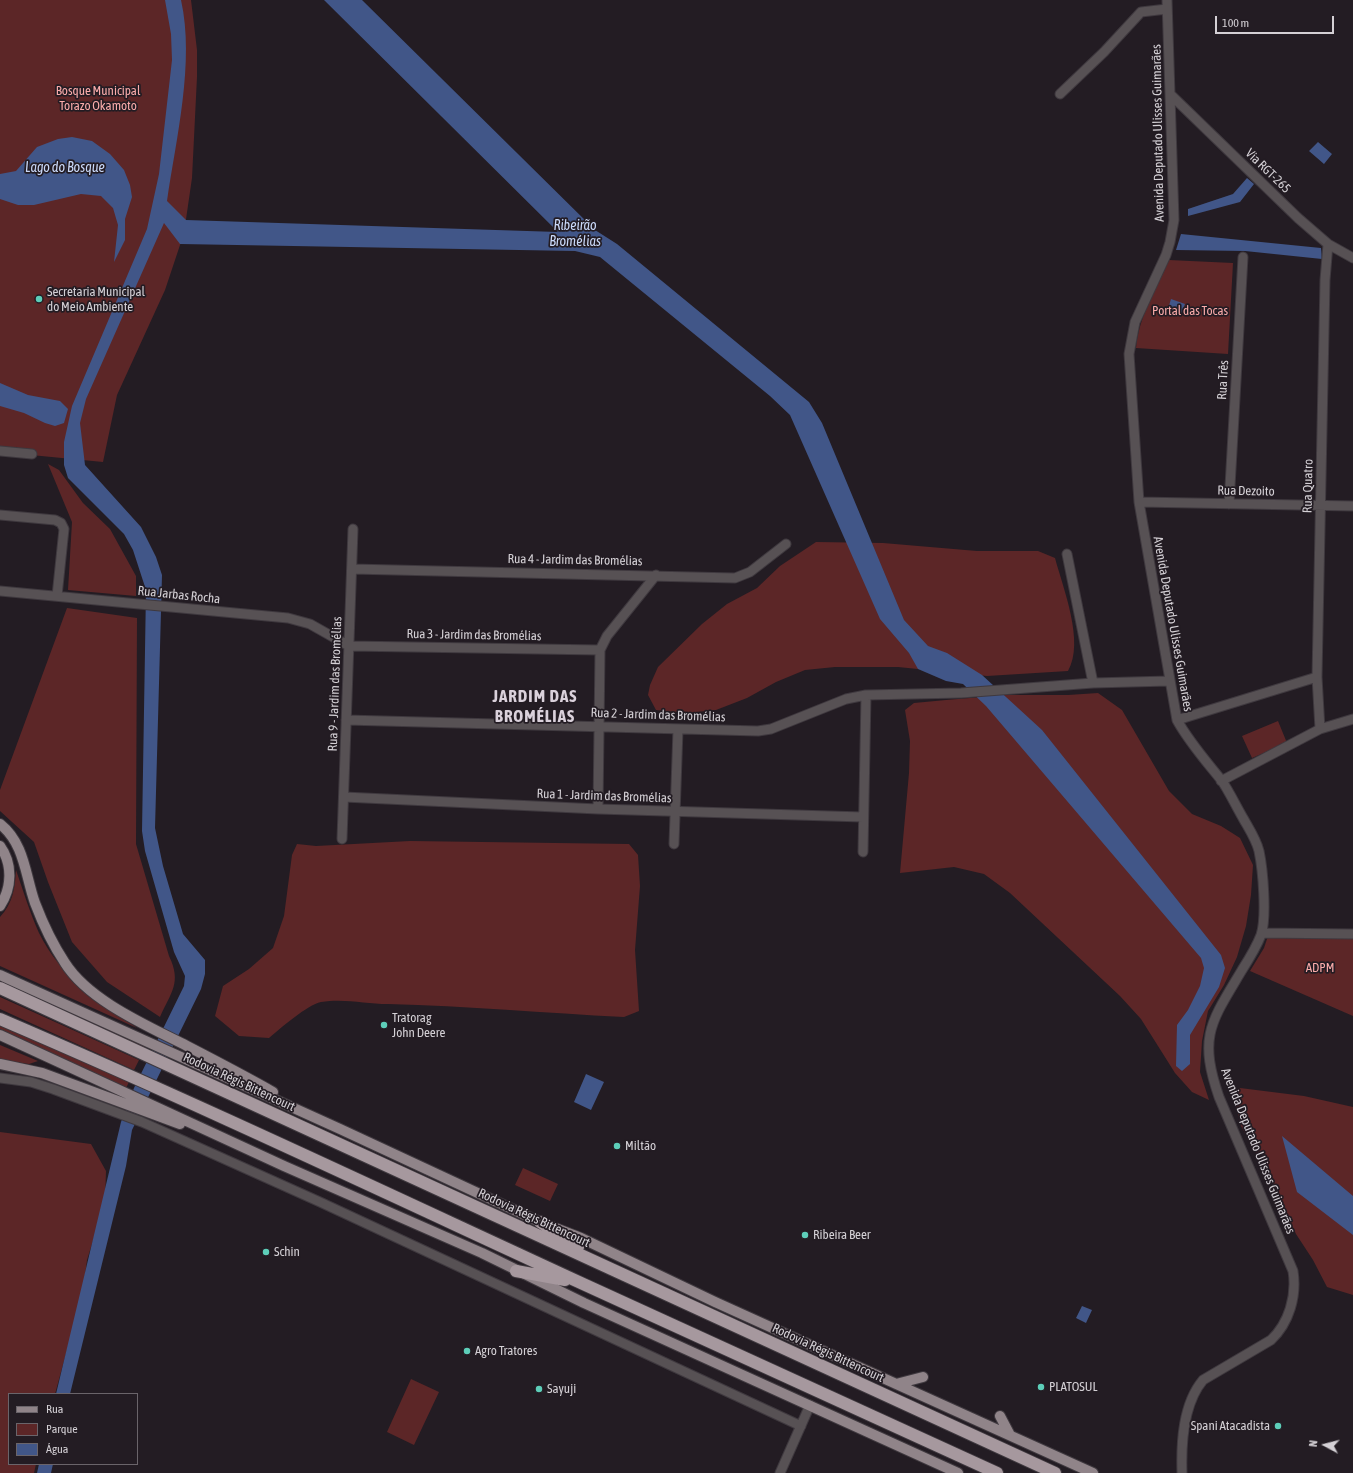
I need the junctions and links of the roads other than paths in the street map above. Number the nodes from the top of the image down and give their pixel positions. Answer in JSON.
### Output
{"nodes":[{"id":1,"x":1167,"y":4,"type":"edge"},
{"id":2,"x":1060,"y":94,"type":"dead end"},
{"id":3,"x":1171,"y":95,"type":"junction"},
{"id":4,"x":1328,"y":244,"type":"junction"},
{"id":5,"x":1243,"y":258,"type":"dead end"},
{"id":6,"x":1353,"y":258,"type":"edge"},
{"id":7,"x":0,"y":451,"type":"edge"},
{"id":8,"x":32,"y":454,"type":"dead end"},
{"id":9,"x":1139,"y":502,"type":"junction"},
{"id":10,"x":1229,"y":504,"type":"junction"},
{"id":11,"x":1320,"y":504,"type":"junction"},
{"id":12,"x":1353,"y":506,"type":"edge"},
{"id":13,"x":0,"y":515,"type":"edge"},
{"id":14,"x":353,"y":529,"type":"dead end"},
{"id":15,"x":786,"y":544,"type":"dead end"},
{"id":16,"x":1067,"y":554,"type":"dead end"},
{"id":17,"x":352,"y":569,"type":"junction"},
{"id":18,"x":656,"y":575,"type":"junction"},
{"id":19,"x":0,"y":591,"type":"edge"},
{"id":20,"x":57,"y":596,"type":"junction"},
{"id":21,"x":348,"y":646,"type":"junction"},
{"id":22,"x":600,"y":650,"type":"junction"},
{"id":23,"x":1317,"y":677,"type":"junction"},
{"id":24,"x":1169,"y":681,"type":"junction"},
{"id":25,"x":1093,"y":683,"type":"junction"},
{"id":26,"x":866,"y":695,"type":"junction"},
{"id":27,"x":1353,"y":719,"type":"edge"},
{"id":28,"x":346,"y":720,"type":"junction"},
{"id":29,"x":1177,"y":720,"type":"junction"},
{"id":30,"x":599,"y":727,"type":"junction"},
{"id":31,"x":678,"y":729,"type":"junction"},
{"id":32,"x":1320,"y":729,"type":"junction"},
{"id":33,"x":1221,"y":781,"type":"junction"},
{"id":34,"x":344,"y":797,"type":"junction"},
{"id":35,"x":598,"y":809,"type":"junction"},
{"id":36,"x":674,"y":812,"type":"junction"},
{"id":37,"x":863,"y":817,"type":"junction"},
{"id":38,"x":0,"y":824,"type":"edge"},
{"id":39,"x":342,"y":839,"type":"dead end"},
{"id":40,"x":674,"y":844,"type":"dead end"},
{"id":41,"x":0,"y":846,"type":"edge"},
{"id":42,"x":863,"y":852,"type":"dead end"},
{"id":43,"x":0,"y":906,"type":"edge"},
{"id":44,"x":1262,"y":933,"type":"junction"},
{"id":45,"x":1353,"y":934,"type":"edge"},
{"id":46,"x":0,"y":975,"type":"edge"},
{"id":47,"x":0,"y":988,"type":"edge"},
{"id":48,"x":0,"y":1019,"type":"edge"},
{"id":49,"x":0,"y":1035,"type":"edge"},
{"id":50,"x":0,"y":1064,"type":"edge"},
{"id":51,"x":0,"y":1078,"type":"edge"},
{"id":52,"x":112,"y":1105,"type":"junction"},
{"id":53,"x":147,"y":1108,"type":"junction"},
{"id":54,"x":340,"y":1129,"type":"junction"},
{"id":55,"x":540,"y":1222,"type":"junction"},
{"id":56,"x":610,"y":1268,"type":"junction"},
{"id":57,"x":516,"y":1271,"type":"junction"},
{"id":58,"x":583,"y":1284,"type":"junction"},
{"id":59,"x":922,"y":1377,"type":"dead end"},
{"id":60,"x":896,"y":1384,"type":"junction"},
{"id":61,"x":810,"y":1405,"type":"junction"},
{"id":62,"x":1000,"y":1416,"type":"dead end"},
{"id":63,"x":801,"y":1426,"type":"junction"},
{"id":64,"x":1010,"y":1435,"type":"junction"},
{"id":65,"x":1182,"y":1472,"type":"edge"},
{"id":66,"x":780,"y":1473,"type":"edge"},
{"id":67,"x":958,"y":1473,"type":"edge"},
{"id":68,"x":997,"y":1473,"type":"edge"},
{"id":69,"x":1055,"y":1473,"type":"edge"},
{"id":70,"x":1093,"y":1473,"type":"edge"}],
"edges":[{"from":1,"to":2,"type":"street"},
{"from":1,"to":3,"type":"street","name":"Avenida Deputado Ulisses Guimarães"},
{"from":3,"to":4,"type":"street","name":"Via RGT-265"},
{"from":3,"to":9,"type":"street","name":"Avenida Deputado Ulisses Guimarães"},
{"from":4,"to":6,"type":"street","name":"Via RGT-265"},
{"from":4,"to":11,"type":"street","name":"Rua Quatro"},
{"from":5,"to":10,"type":"street","name":"Rua Três"},
{"from":7,"to":8,"type":"street"},
{"from":9,"to":10,"type":"street","name":"Rua Dezoito"},
{"from":9,"to":24,"type":"street","name":"Avenida Deputado Ulisses Guimarães"},
{"from":10,"to":11,"type":"street","name":"Rua Dezoito"},
{"from":11,"to":12,"type":"street","name":"Rua Dezoito"},
{"from":11,"to":23,"type":"street","name":"Rua Quatro"},
{"from":13,"to":20,"type":"street"},
{"from":14,"to":17,"type":"street","name":"Rua 9 - Jardim das Bromélias"},
{"from":15,"to":18,"type":"street","name":"Rua 4 - Jardim das Bromélias"},
{"from":16,"to":25,"type":"street"},
{"from":17,"to":18,"type":"street","name":"Rua 4 - Jardim das Bromélias"},
{"from":17,"to":21,"type":"street","name":"Rua 9 - Jardim das Bromélias"},
{"from":18,"to":22,"type":"street"},
{"from":19,"to":20,"type":"street","name":"Rua Jarbas Rocha"},
{"from":20,"to":21,"type":"street","name":"Rua Jarbas Rocha"},
{"from":21,"to":22,"type":"street","name":"Rua 3 - Jardim das Bromélias"},
{"from":21,"to":28,"type":"street","name":"Rua 9 - Jardim das Bromélias"},
{"from":22,"to":30,"type":"street"},
{"from":23,"to":29,"type":"street"},
{"from":23,"to":32,"type":"street","name":"Rua Quatro"},
{"from":24,"to":25,"type":"street","name":"Rua 2 - Jardim das Bromélias"},
{"from":24,"to":29,"type":"street","name":"Avenida Deputado Ulisses Guimarães"},
{"from":25,"to":26,"type":"street","name":"Rua 2 - Jardim das Bromélias"},
{"from":26,"to":31,"type":"street","name":"Rua 2 - Jardim das Bromélias"},
{"from":26,"to":37,"type":"street"},
{"from":27,"to":32,"type":"street"},
{"from":28,"to":30,"type":"street","name":"Rua 2 - Jardim das Bromélias"},
{"from":28,"to":34,"type":"street","name":"Rua 9 - Jardim das Bromélias"},
{"from":29,"to":33,"type":"street","name":"Avenida Deputado Ulisses Guimarães"},
{"from":30,"to":31,"type":"street","name":"Rua 2 - Jardim das Bromélias"},
{"from":30,"to":35,"type":"street"},
{"from":31,"to":36,"type":"street"},
{"from":32,"to":33,"type":"street"},
{"from":33,"to":44,"type":"street","name":"Avenida Deputado Ulisses Guimarães"},
{"from":34,"to":35,"type":"street","name":"Rua 1 - Jardim das Bromélias"},
{"from":34,"to":39,"type":"street","name":"Rua 9 - Jardim das Bromélias"},
{"from":35,"to":36,"type":"street","name":"Rua 1 - Jardim das Bromélias"},
{"from":36,"to":37,"type":"street","name":"Rua 1 - Jardim das Bromélias"},
{"from":36,"to":40,"type":"street"},
{"from":37,"to":42,"type":"street"},
{"from":38,"to":54,"type":"main road"},
{"from":41,"to":43,"type":"main road"},
{"from":44,"to":45,"type":"street"},
{"from":44,"to":65,"type":"street","name":"Avenida Deputado Ulisses Guimarães"},
{"from":46,"to":54,"type":"main road"},
{"from":47,"to":56,"type":"highway","name":"Rodovia Régis Bittencourt"},
{"from":48,"to":58,"type":"highway"},
{"from":49,"to":53,"type":"main road"},
{"from":50,"to":52,"type":"main road"},
{"from":51,"to":52,"type":"street"},
{"from":52,"to":53,"type":"main road"},
{"from":52,"to":63,"type":"street"},
{"from":53,"to":57,"type":"main road"},
{"from":54,"to":55,"type":"main road"},
{"from":55,"to":56,"type":"highway"},
{"from":55,"to":60,"type":"main road"},
{"from":56,"to":69,"type":"highway","name":"Rodovia Régis Bittencourt"},
{"from":57,"to":58,"type":"highway"},
{"from":57,"to":61,"type":"main road"},
{"from":58,"to":68,"type":"highway"},
{"from":59,"to":60,"type":"main road"},
{"from":60,"to":64,"type":"main road"},
{"from":61,"to":63,"type":"street"},
{"from":61,"to":67,"type":"main road"},
{"from":62,"to":64,"type":"main road"},
{"from":63,"to":66,"type":"street"},
{"from":64,"to":70,"type":"main road"}]}
